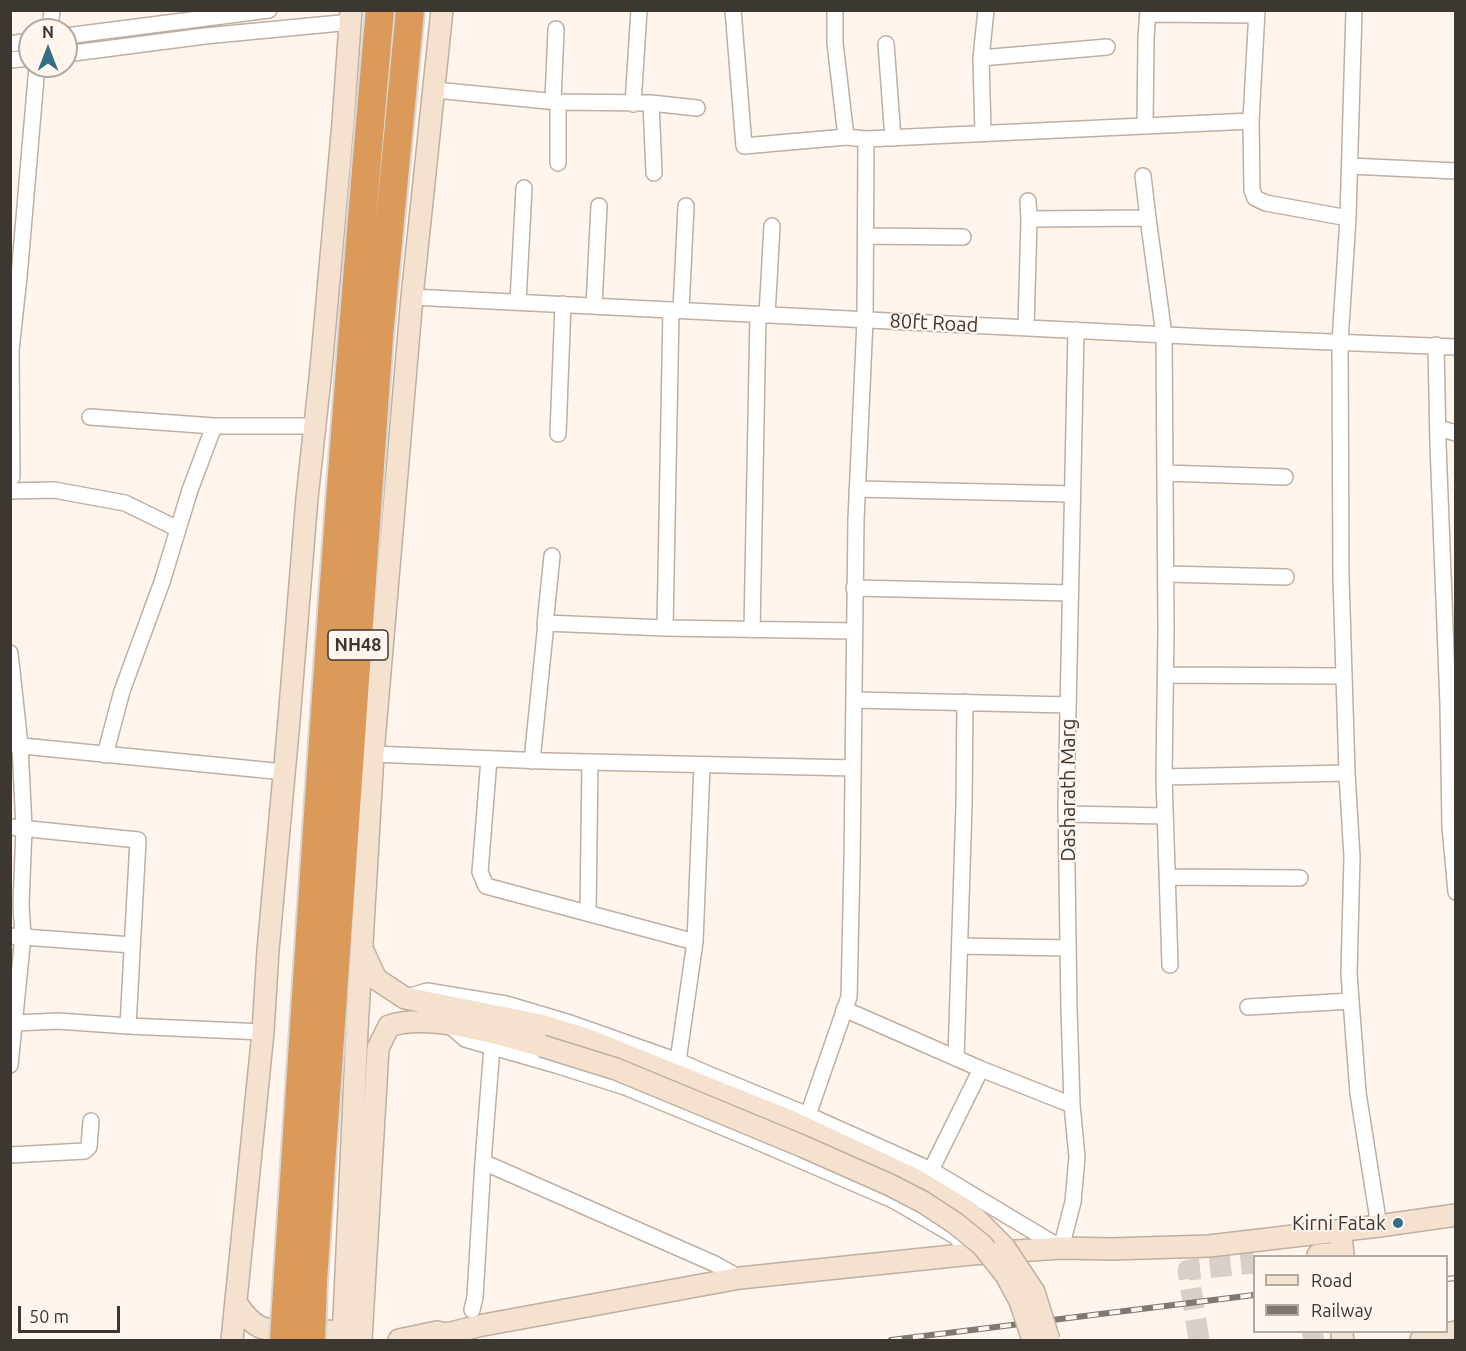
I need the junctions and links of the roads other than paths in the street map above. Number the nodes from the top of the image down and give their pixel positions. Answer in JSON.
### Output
{"nodes":[{"id":1,"x":269,"y":10,"type":"edge"},
{"id":2,"x":380,"y":10,"type":"edge"},
{"id":3,"x":410,"y":10,"type":"edge"},
{"id":4,"x":442,"y":10,"type":"edge"},
{"id":5,"x":639,"y":10,"type":"edge"},
{"id":6,"x":733,"y":10,"type":"edge"},
{"id":7,"x":835,"y":10,"type":"edge"},
{"id":8,"x":986,"y":10,"type":"edge"},
{"id":9,"x":1354,"y":10,"type":"edge"},
{"id":10,"x":1148,"y":12,"type":"edge"},
{"id":11,"x":1257,"y":13,"type":"edge"},
{"id":12,"x":351,"y":16,"type":"edge"},
{"id":13,"x":556,"y":29,"type":"dead end"},
{"id":14,"x":78,"y":34,"type":"edge"},
{"id":15,"x":886,"y":44,"type":"dead end"},
{"id":16,"x":1107,"y":47,"type":"dead end"},
{"id":17,"x":78,"y":52,"type":"edge"},
{"id":18,"x":981,"y":58,"type":"junction"},
{"id":19,"x":36,"y":78,"type":"edge"},
{"id":20,"x":435,"y":90,"type":"junction"},
{"id":21,"x":555,"y":101,"type":"junction"},
{"id":22,"x":651,"y":103,"type":"junction"},
{"id":23,"x":633,"y":104,"type":"junction"},
{"id":24,"x":697,"y":108,"type":"dead end"},
{"id":25,"x":1251,"y":121,"type":"junction"},
{"id":26,"x":1145,"y":126,"type":"junction"},
{"id":27,"x":983,"y":133,"type":"junction"},
{"id":28,"x":846,"y":137,"type":"junction"},
{"id":29,"x":893,"y":138,"type":"junction"},
{"id":30,"x":866,"y":139,"type":"junction"},
{"id":31,"x":558,"y":163,"type":"dead end"},
{"id":32,"x":1350,"y":166,"type":"junction"},
{"id":33,"x":1455,"y":171,"type":"edge"},
{"id":34,"x":654,"y":173,"type":"dead end"},
{"id":35,"x":1143,"y":176,"type":"dead end"},
{"id":36,"x":524,"y":188,"type":"dead end"},
{"id":37,"x":1028,"y":201,"type":"dead end"},
{"id":38,"x":599,"y":206,"type":"dead end"},
{"id":39,"x":686,"y":206,"type":"dead end"},
{"id":40,"x":1148,"y":218,"type":"junction"},
{"id":41,"x":1348,"y":218,"type":"junction"},
{"id":42,"x":1029,"y":219,"type":"junction"},
{"id":43,"x":772,"y":226,"type":"dead end"},
{"id":44,"x":866,"y":236,"type":"junction"},
{"id":45,"x":963,"y":237,"type":"dead end"},
{"id":46,"x":412,"y":297,"type":"junction"},
{"id":47,"x":518,"y":302,"type":"junction"},
{"id":48,"x":563,"y":304,"type":"junction"},
{"id":49,"x":594,"y":306,"type":"junction"},
{"id":50,"x":676,"y":310,"type":"junction"},
{"id":51,"x":763,"y":314,"type":"junction"},
{"id":52,"x":865,"y":320,"type":"junction"},
{"id":53,"x":1026,"y":328,"type":"junction"},
{"id":54,"x":1076,"y":330,"type":"junction"},
{"id":55,"x":1164,"y":335,"type":"junction"},
{"id":56,"x":1340,"y":342,"type":"junction"},
{"id":57,"x":1436,"y":345,"type":"junction"},
{"id":58,"x":1455,"y":347,"type":"edge"},
{"id":59,"x":90,"y":417,"type":"dead end"},
{"id":60,"x":214,"y":426,"type":"junction"},
{"id":61,"x":315,"y":426,"type":"junction"},
{"id":62,"x":1438,"y":429,"type":"junction"},
{"id":63,"x":1455,"y":432,"type":"edge"},
{"id":64,"x":558,"y":434,"type":"dead end"},
{"id":65,"x":1165,"y":472,"type":"junction"},
{"id":66,"x":1285,"y":477,"type":"dead end"},
{"id":67,"x":11,"y":484,"type":"edge"},
{"id":68,"x":857,"y":489,"type":"junction"},
{"id":69,"x":1072,"y":494,"type":"junction"},
{"id":70,"x":178,"y":529,"type":"junction"},
{"id":71,"x":552,"y":556,"type":"dead end"},
{"id":72,"x":1166,"y":574,"type":"junction"},
{"id":73,"x":1286,"y":577,"type":"dead end"},
{"id":74,"x":854,"y":588,"type":"junction"},
{"id":75,"x":1070,"y":593,"type":"junction"},
{"id":76,"x":545,"y":626,"type":"junction"},
{"id":77,"x":665,"y":628,"type":"junction"},
{"id":78,"x":752,"y":630,"type":"junction"},
{"id":79,"x":854,"y":631,"type":"junction"},
{"id":80,"x":10,"y":653,"type":"edge"},
{"id":81,"x":1166,"y":675,"type":"junction"},
{"id":82,"x":1344,"y":676,"type":"junction"},
{"id":83,"x":854,"y":700,"type":"junction"},
{"id":84,"x":965,"y":702,"type":"junction"},
{"id":85,"x":1068,"y":705,"type":"junction"},
{"id":86,"x":15,"y":745,"type":"edge"},
{"id":87,"x":374,"y":754,"type":"junction"},
{"id":88,"x":105,"y":755,"type":"junction"},
{"id":89,"x":489,"y":759,"type":"junction"},
{"id":90,"x":532,"y":761,"type":"junction"},
{"id":91,"x":590,"y":762,"type":"junction"},
{"id":92,"x":702,"y":765,"type":"junction"},
{"id":93,"x":853,"y":768,"type":"junction"},
{"id":94,"x":284,"y":772,"type":"junction"},
{"id":95,"x":1347,"y":773,"type":"junction"},
{"id":96,"x":1164,"y":777,"type":"junction"},
{"id":97,"x":1067,"y":814,"type":"junction"},
{"id":98,"x":1165,"y":816,"type":"junction"},
{"id":99,"x":17,"y":828,"type":"edge"},
{"id":100,"x":1168,"y":877,"type":"junction"},
{"id":101,"x":1300,"y":878,"type":"dead end"},
{"id":102,"x":1455,"y":892,"type":"edge"},
{"id":103,"x":588,"y":913,"type":"junction"},
{"id":104,"x":17,"y":936,"type":"edge"},
{"id":105,"x":694,"y":942,"type":"junction"},
{"id":106,"x":132,"y":945,"type":"junction"},
{"id":107,"x":960,"y":945,"type":"junction"},
{"id":108,"x":1068,"y":948,"type":"junction"},
{"id":109,"x":362,"y":949,"type":"junction"},
{"id":110,"x":1170,"y":965,"type":"dead end"},
{"id":111,"x":405,"y":998,"type":"junction"},
{"id":112,"x":1351,"y":1001,"type":"junction"},
{"id":113,"x":1248,"y":1007,"type":"dead end"},
{"id":114,"x":844,"y":1009,"type":"junction"},
{"id":115,"x":15,"y":1023,"type":"junction"},
{"id":116,"x":448,"y":1024,"type":"junction"},
{"id":117,"x":128,"y":1026,"type":"junction"},
{"id":118,"x":263,"y":1032,"type":"junction"},
{"id":119,"x":542,"y":1035,"type":"junction"},
{"id":120,"x":492,"y":1047,"type":"junction"},
{"id":121,"x":956,"y":1058,"type":"junction"},
{"id":122,"x":678,"y":1061,"type":"junction"},
{"id":123,"x":10,"y":1065,"type":"edge"},
{"id":124,"x":981,"y":1069,"type":"junction"},
{"id":125,"x":1072,"y":1105,"type":"junction"},
{"id":126,"x":808,"y":1115,"type":"junction"},
{"id":127,"x":91,"y":1121,"type":"dead end"},
{"id":128,"x":10,"y":1155,"type":"edge"},
{"id":129,"x":483,"y":1162,"type":"junction"},
{"id":130,"x":931,"y":1170,"type":"junction"},
{"id":131,"x":1455,"y":1215,"type":"edge"},
{"id":132,"x":1379,"y":1226,"type":"junction"},
{"id":133,"x":1340,"y":1231,"type":"junction"},
{"id":134,"x":1060,"y":1248,"type":"junction"},
{"id":135,"x":972,"y":1254,"type":"junction"},
{"id":136,"x":1318,"y":1255,"type":"edge"},
{"id":137,"x":300,"y":1277,"type":"junction"},
{"id":138,"x":740,"y":1278,"type":"junction"},
{"id":139,"x":237,"y":1304,"type":"junction"},
{"id":140,"x":472,"y":1310,"type":"dead end"},
{"id":141,"x":352,"y":1335,"type":"edge"},
{"id":142,"x":1450,"y":1336,"type":"edge"},
{"id":143,"x":443,"y":1337,"type":"edge"},
{"id":144,"x":232,"y":1341,"type":"edge"},
{"id":145,"x":284,"y":1341,"type":"edge"},
{"id":146,"x":311,"y":1341,"type":"edge"},
{"id":147,"x":399,"y":1341,"type":"edge"},
{"id":148,"x":1033,"y":1341,"type":"edge"},
{"id":149,"x":1049,"y":1341,"type":"edge"},
{"id":150,"x":1421,"y":1341,"type":"edge"}],
"edges":[{"from":1,"to":14,"type":"street"},
{"from":2,"to":137,"type":"highway","number":"NH48"},
{"from":3,"to":137,"type":"highway","number":"NH48"},
{"from":4,"to":20,"type":"street"},
{"from":5,"to":23,"type":"street"},
{"from":6,"to":28,"type":"street"},
{"from":7,"to":28,"type":"street"},
{"from":8,"to":18,"type":"street"},
{"from":9,"to":32,"type":"street"},
{"from":10,"to":11,"type":"street"},
{"from":10,"to":26,"type":"street"},
{"from":11,"to":25,"type":"street"},
{"from":12,"to":17,"type":"street"},
{"from":12,"to":61,"type":"street"},
{"from":13,"to":21,"type":"street"},
{"from":15,"to":29,"type":"street"},
{"from":16,"to":18,"type":"street"},
{"from":18,"to":27,"type":"street"},
{"from":19,"to":67,"type":"street"},
{"from":20,"to":21,"type":"street"},
{"from":20,"to":46,"type":"street"},
{"from":21,"to":23,"type":"street"},
{"from":21,"to":31,"type":"street"},
{"from":22,"to":23,"type":"street"},
{"from":22,"to":24,"type":"street"},
{"from":22,"to":34,"type":"street"},
{"from":25,"to":26,"type":"street"},
{"from":25,"to":41,"type":"street"},
{"from":26,"to":27,"type":"street"},
{"from":27,"to":29,"type":"street"},
{"from":28,"to":30,"type":"street"},
{"from":29,"to":30,"type":"street"},
{"from":30,"to":44,"type":"street"},
{"from":32,"to":33,"type":"street"},
{"from":32,"to":41,"type":"street"},
{"from":35,"to":40,"type":"street"},
{"from":36,"to":47,"type":"street"},
{"from":37,"to":42,"type":"street"},
{"from":38,"to":49,"type":"street"},
{"from":39,"to":50,"type":"street"},
{"from":40,"to":42,"type":"street"},
{"from":40,"to":55,"type":"street"},
{"from":41,"to":56,"type":"street"},
{"from":42,"to":53,"type":"street"},
{"from":43,"to":51,"type":"street"},
{"from":44,"to":45,"type":"street"},
{"from":44,"to":52,"type":"street"},
{"from":46,"to":47,"type":"street","name":"80ft Road"},
{"from":46,"to":87,"type":"street"},
{"from":47,"to":48,"type":"street","name":"80ft Road"},
{"from":48,"to":49,"type":"street","name":"80ft Road"},
{"from":48,"to":64,"type":"street"},
{"from":49,"to":50,"type":"street","name":"80ft Road"},
{"from":50,"to":51,"type":"street","name":"80ft Road"},
{"from":50,"to":77,"type":"street"},
{"from":51,"to":52,"type":"street","name":"80ft Road"},
{"from":51,"to":78,"type":"street"},
{"from":52,"to":53,"type":"street","name":"80ft Road"},
{"from":52,"to":68,"type":"street"},
{"from":53,"to":54,"type":"street","name":"80ft Road"},
{"from":54,"to":55,"type":"street","name":"80ft Road"},
{"from":54,"to":69,"type":"street","name":"Dasharath Marg"},
{"from":55,"to":56,"type":"street","name":"80ft Road"},
{"from":55,"to":65,"type":"street"},
{"from":56,"to":57,"type":"street","name":"80ft Road"},
{"from":56,"to":82,"type":"street"},
{"from":57,"to":58,"type":"street","name":"80ft Road"},
{"from":57,"to":62,"type":"street"},
{"from":59,"to":60,"type":"street"},
{"from":60,"to":61,"type":"street"},
{"from":60,"to":70,"type":"street"},
{"from":61,"to":94,"type":"street"},
{"from":62,"to":63,"type":"street"},
{"from":62,"to":102,"type":"street"},
{"from":65,"to":66,"type":"street"},
{"from":65,"to":72,"type":"street"},
{"from":67,"to":70,"type":"street"},
{"from":68,"to":69,"type":"street"},
{"from":68,"to":74,"type":"street"},
{"from":69,"to":75,"type":"street","name":"Dasharath Marg"},
{"from":70,"to":88,"type":"street"},
{"from":71,"to":76,"type":"street"},
{"from":72,"to":73,"type":"street"},
{"from":72,"to":81,"type":"street"},
{"from":74,"to":75,"type":"street"},
{"from":74,"to":79,"type":"street"},
{"from":75,"to":85,"type":"street","name":"Dasharath Marg"},
{"from":76,"to":77,"type":"street"},
{"from":76,"to":90,"type":"street"},
{"from":77,"to":78,"type":"street"},
{"from":78,"to":79,"type":"street"},
{"from":79,"to":83,"type":"street"},
{"from":80,"to":86,"type":"street"},
{"from":81,"to":82,"type":"street"},
{"from":81,"to":96,"type":"street"},
{"from":82,"to":95,"type":"street"},
{"from":83,"to":84,"type":"street"},
{"from":83,"to":93,"type":"street"},
{"from":84,"to":85,"type":"street"},
{"from":84,"to":107,"type":"street"},
{"from":85,"to":97,"type":"street","name":"Dasharath Marg"},
{"from":86,"to":88,"type":"street"},
{"from":86,"to":99,"type":"street"},
{"from":87,"to":89,"type":"street"},
{"from":87,"to":109,"type":"street"},
{"from":88,"to":94,"type":"street"},
{"from":89,"to":90,"type":"street"},
{"from":89,"to":103,"type":"street"},
{"from":90,"to":91,"type":"street"},
{"from":91,"to":92,"type":"street"},
{"from":91,"to":103,"type":"street"},
{"from":92,"to":93,"type":"street"},
{"from":92,"to":105,"type":"street"},
{"from":93,"to":114,"type":"street"},
{"from":94,"to":118,"type":"street"},
{"from":95,"to":96,"type":"street"},
{"from":95,"to":112,"type":"street"},
{"from":96,"to":98,"type":"street"},
{"from":97,"to":98,"type":"street"},
{"from":97,"to":108,"type":"street","name":"Dasharath Marg"},
{"from":98,"to":100,"type":"street"},
{"from":99,"to":104,"type":"street"},
{"from":99,"to":106,"type":"street"},
{"from":100,"to":101,"type":"street"},
{"from":100,"to":110,"type":"street"},
{"from":103,"to":105,"type":"street"},
{"from":104,"to":106,"type":"street"},
{"from":104,"to":115,"type":"street"},
{"from":105,"to":122,"type":"street"},
{"from":106,"to":117,"type":"street"},
{"from":107,"to":108,"type":"street"},
{"from":107,"to":121,"type":"street"},
{"from":108,"to":125,"type":"street","name":"Dasharath Marg"},
{"from":109,"to":111,"type":"street"},
{"from":109,"to":141,"type":"street"},
{"from":111,"to":119,"type":"street"},
{"from":111,"to":122,"type":"street"},
{"from":112,"to":113,"type":"street"},
{"from":112,"to":132,"type":"street"},
{"from":114,"to":121,"type":"street"},
{"from":114,"to":126,"type":"street"},
{"from":115,"to":117,"type":"street"},
{"from":115,"to":123,"type":"street"},
{"from":116,"to":119,"type":"street"},
{"from":116,"to":120,"type":"street"},
{"from":116,"to":141,"type":"street"},
{"from":117,"to":118,"type":"street"},
{"from":118,"to":139,"type":"street"},
{"from":119,"to":148,"type":"street","bridge":true},
{"from":119,"to":149,"type":"street","bridge":true},
{"from":120,"to":129,"type":"street"},
{"from":120,"to":135,"type":"street"},
{"from":121,"to":124,"type":"street"},
{"from":122,"to":126,"type":"street"},
{"from":124,"to":125,"type":"street"},
{"from":124,"to":130,"type":"street"},
{"from":125,"to":134,"type":"street","name":"Dasharath Marg"},
{"from":126,"to":130,"type":"street"},
{"from":127,"to":128,"type":"street"},
{"from":129,"to":138,"type":"street"},
{"from":129,"to":140,"type":"street"},
{"from":130,"to":134,"type":"street"},
{"from":131,"to":132,"type":"street"},
{"from":132,"to":133,"type":"street"},
{"from":133,"to":134,"type":"street"},
{"from":133,"to":136,"type":"street"},
{"from":134,"to":135,"type":"street"},
{"from":135,"to":138,"type":"street"},
{"from":137,"to":145,"type":"highway","number":"NH48","bridge":true},
{"from":137,"to":146,"type":"highway","number":"NH48","bridge":true},
{"from":138,"to":143,"type":"street"},
{"from":139,"to":141,"type":"street"},
{"from":139,"to":144,"type":"street"},
{"from":142,"to":150,"type":"street"},
{"from":143,"to":147,"type":"street"}]}
